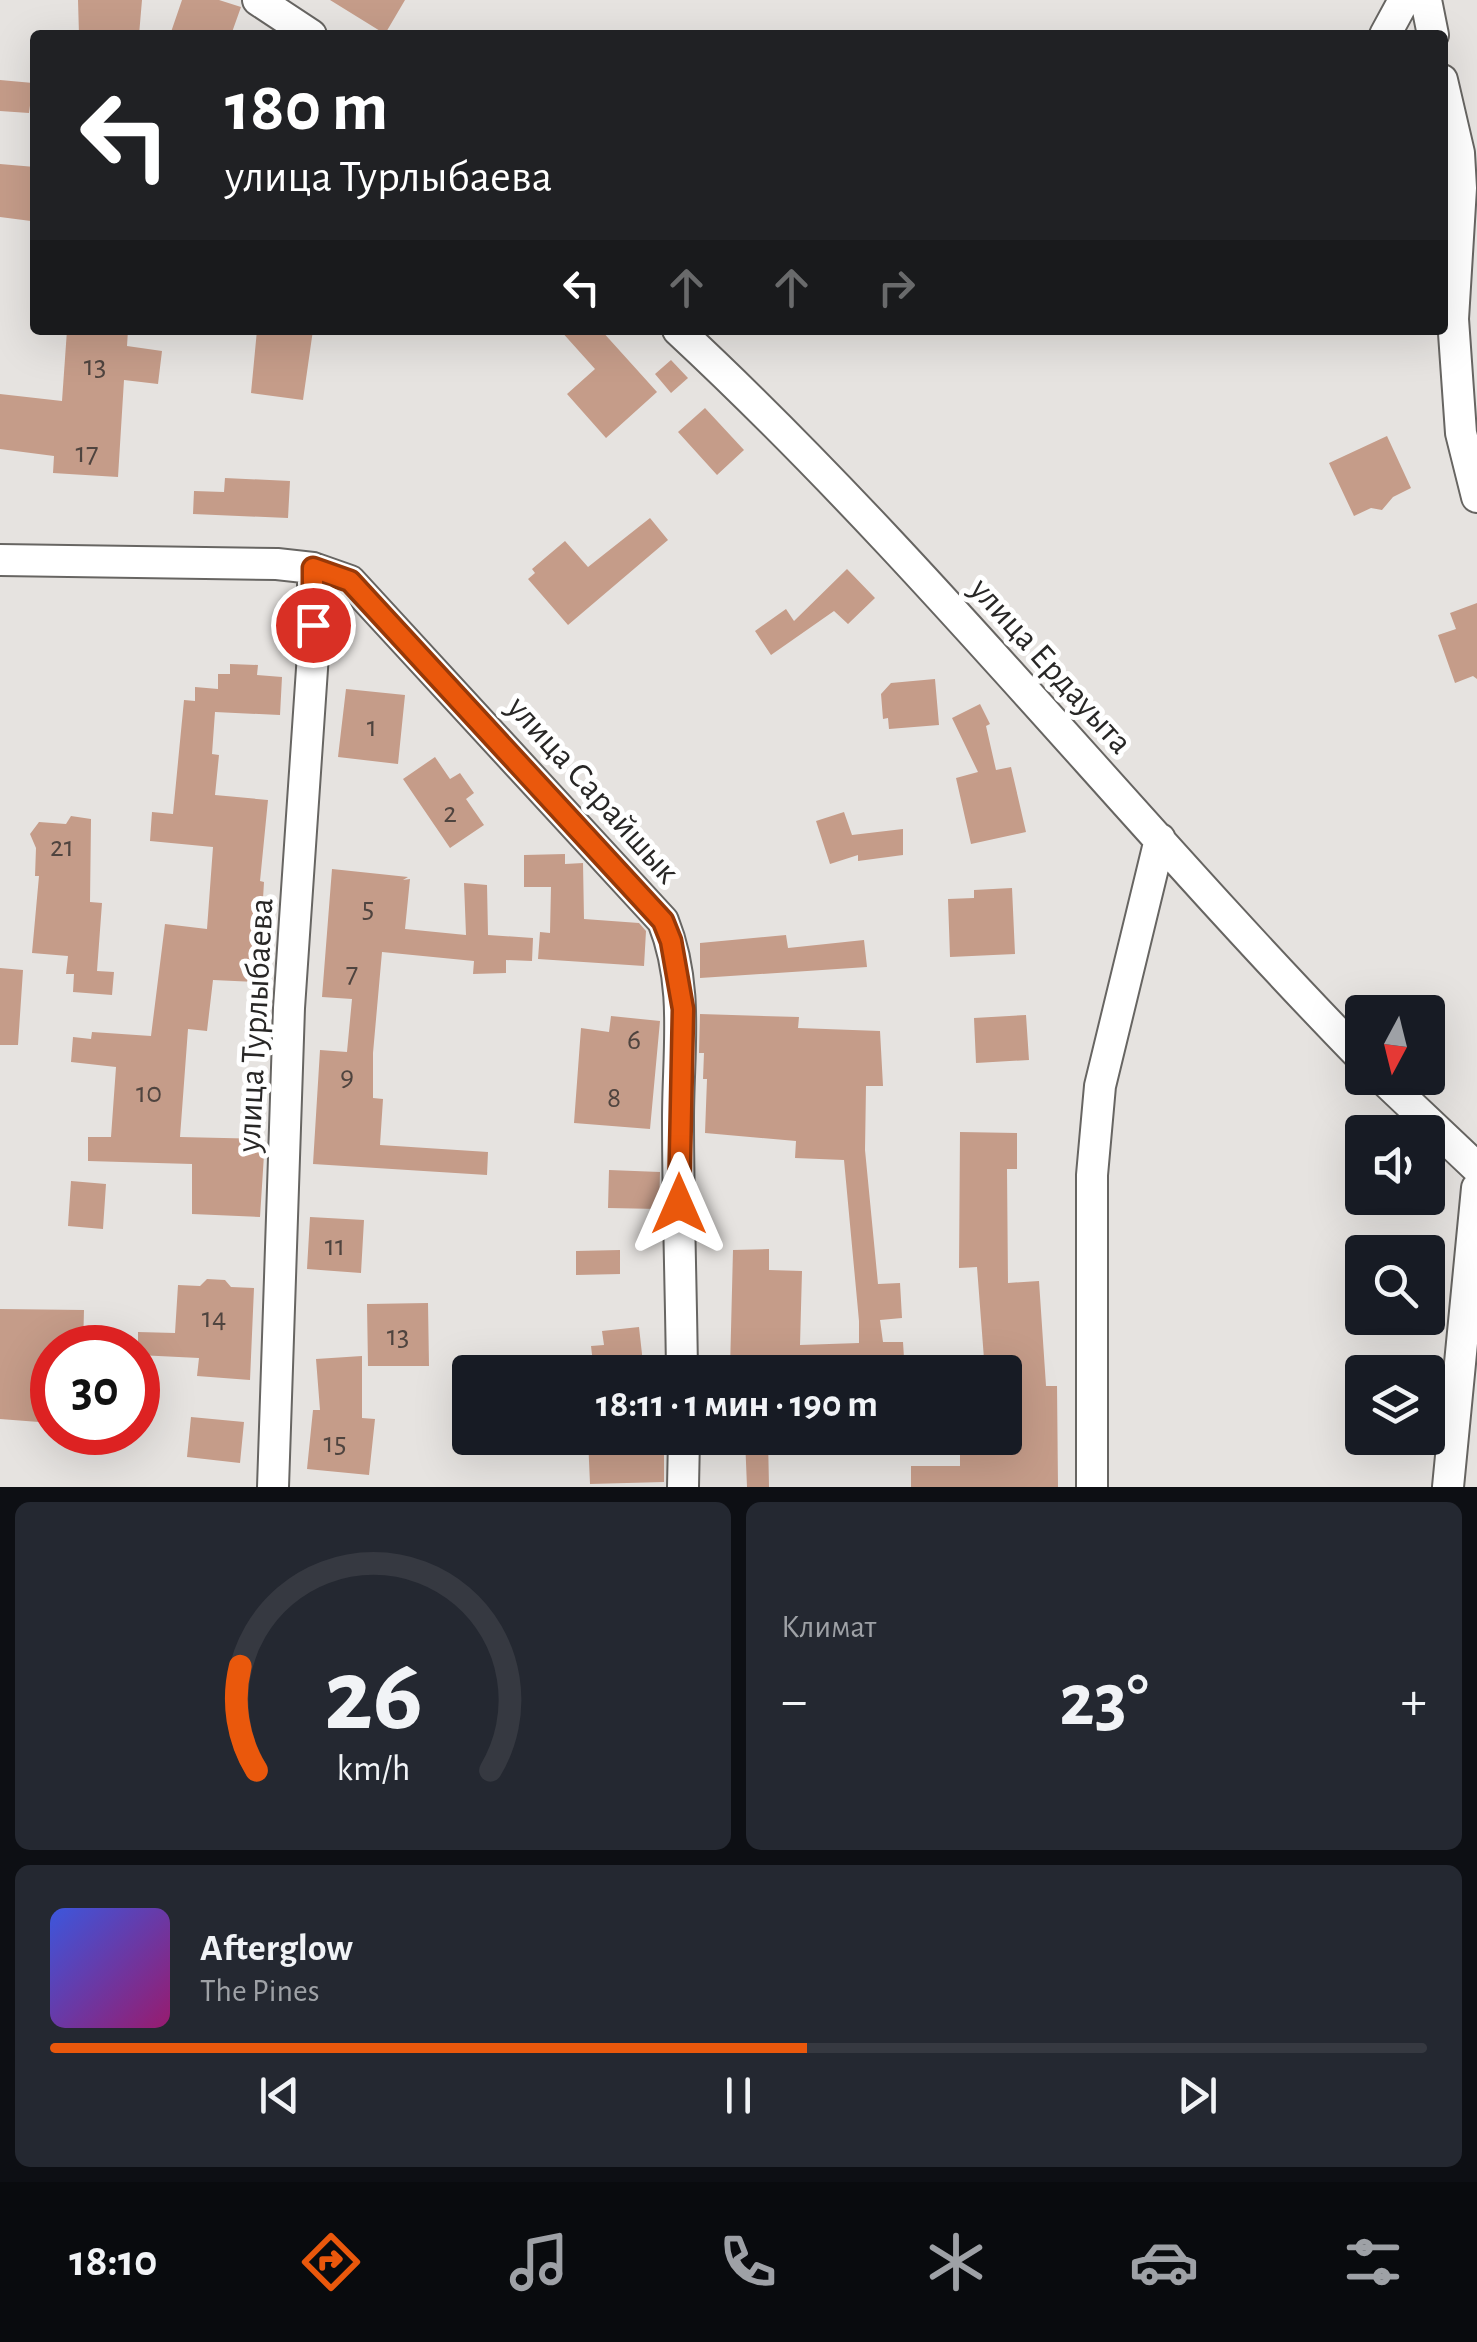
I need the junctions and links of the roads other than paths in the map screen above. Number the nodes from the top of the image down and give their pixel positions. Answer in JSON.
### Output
{"nodes":[{"id":1,"x":258,"y":0,"type":"edge"},
{"id":2,"x":1404,"y":0,"type":"edge"},
{"id":3,"x":1426,"y":0,"type":"edge"},
{"id":4,"x":303,"y":30,"type":"edge"},
{"id":5,"x":1388,"y":30,"type":"edge"},
{"id":6,"x":1432,"y":30,"type":"edge"},
{"id":7,"x":1448,"y":106,"type":"edge"},
{"id":8,"x":683,"y":335,"type":"edge"},
{"id":9,"x":1477,"y":497,"type":"edge"},
{"id":10,"x":0,"y":560,"type":"edge"},
{"id":11,"x":313,"y":568,"type":"junction"},
{"id":12,"x":1160,"y":839,"type":"junction"},
{"id":13,"x":1345,"y":1040,"type":"edge"},
{"id":14,"x":1400,"y":1095,"type":"edge"},
{"id":15,"x":1477,"y":1168,"type":"edge"},
{"id":16,"x":1477,"y":1188,"type":"edge"},
{"id":17,"x":682,"y":1355,"type":"edge"},
{"id":18,"x":684,"y":1455,"type":"edge"},
{"id":19,"x":273,"y":1487,"type":"edge"},
{"id":20,"x":683,"y":1487,"type":"edge"},
{"id":21,"x":1092,"y":1487,"type":"edge"},
{"id":22,"x":1448,"y":1487,"type":"edge"}],
"edges":[{"from":1,"to":4,"type":"street"},
{"from":2,"to":5,"type":"street"},
{"from":3,"to":6,"type":"street"},
{"from":7,"to":9,"type":"street"},
{"from":8,"to":12,"type":"street","name":"улица Ердауыта"},
{"from":10,"to":11,"type":"street"},
{"from":11,"to":17,"type":"street","name":"улица Сарайшык"},
{"from":11,"to":19,"type":"street","name":"улица Турлыбаева"},
{"from":12,"to":13,"type":"street","name":"улица Ердауыта"},
{"from":12,"to":21,"type":"street"},
{"from":14,"to":15,"type":"street"},
{"from":16,"to":22,"type":"street"},
{"from":18,"to":20,"type":"street"}]}
